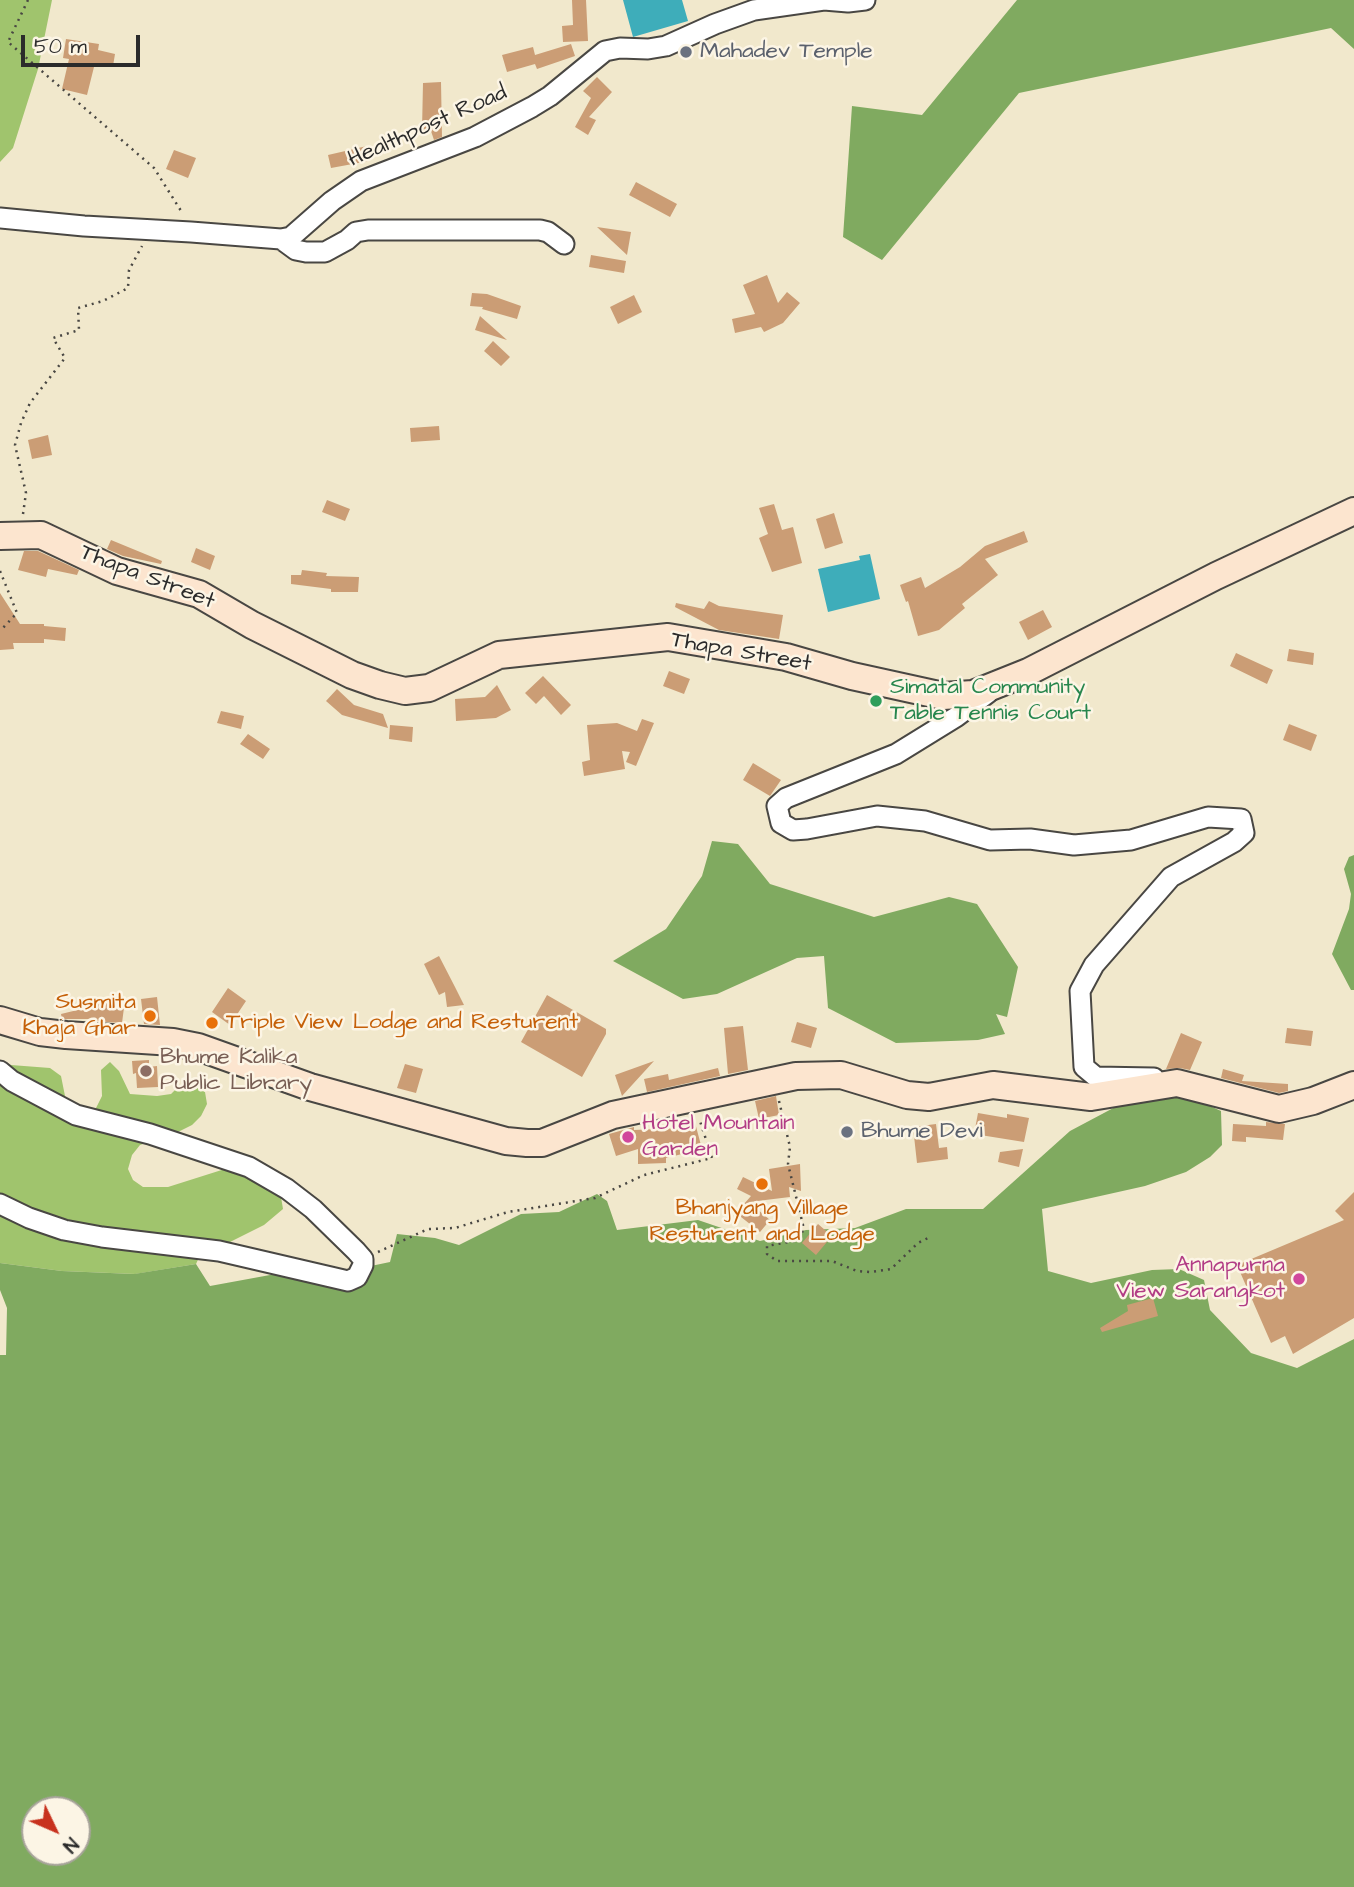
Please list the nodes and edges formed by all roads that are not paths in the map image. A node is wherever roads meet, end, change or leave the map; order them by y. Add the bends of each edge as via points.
1 (865, 0) edge
2 (0, 218) edge
3 (281, 239) junction
4 (564, 244) dead end
5 (1354, 511) edge
6 (10, 535) edge
7 (1003, 682) junction
8 (0, 1020) edge
9 (0, 1071) edge
10 (1177, 1083) junction
11 (1354, 1085) edge
12 (0, 1204) edge

1 - 3 street, Healthpost Road via 824,0 754,10 666,46 605,51 550,96 475,137 361,181 291,237
2 - 3 street
3 - 4 street via 296,250 325,252 356,232 368,230 540,230
5 - 7 street, Thapa Street
6 - 7 street, Thapa Street via 41,535 117,571 199,594 352,675 405,691 429,688 499,655 668,638 786,657 943,696 973,694
7 - 10 street via 896,754 786,798 778,806 781,823 793,830 807,829 877,816 925,821 990,840 1074,845 1131,841 1208,817 1241,819 1244,833 1171,877 1094,965 1080,991 1084,1067 1096,1077 1157,1078
8 - 10 street via 40,1032 198,1047 310,1087 506,1142 542,1143 613,1115 796,1076 841,1075 929,1097 993,1086 1091,1097
9 - 12 street via 76,1115 249,1167 313,1209 363,1259 363,1265 357,1277 348,1280 219,1251 64,1230
10 - 11 street via 1279,1109

